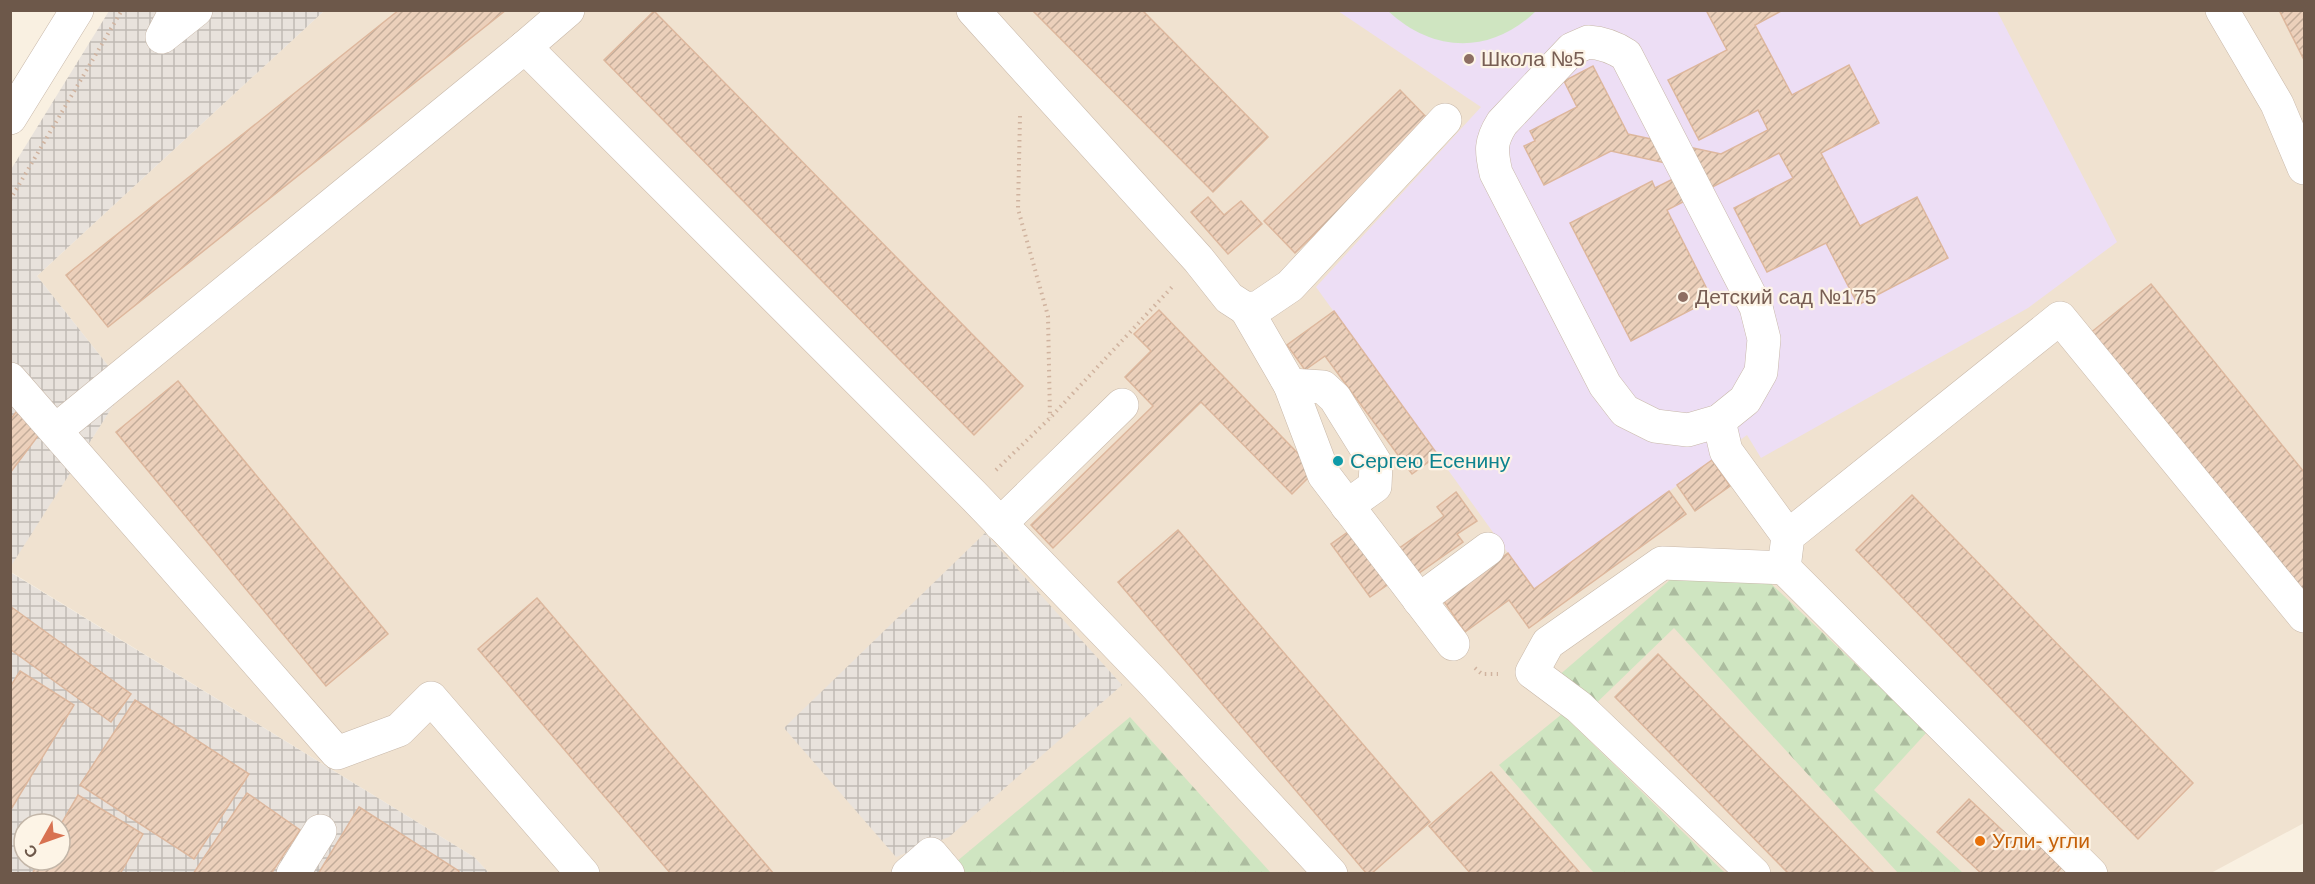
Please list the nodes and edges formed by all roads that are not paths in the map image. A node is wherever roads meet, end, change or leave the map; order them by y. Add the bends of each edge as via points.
1 (77, 10) edge
2 (176, 10) edge
3 (196, 10) edge
4 (568, 10) edge
5 (973, 10) edge
6 (2222, 10) edge
7 (525, 47) junction
8 (10, 118) edge
9 (1445, 120) dead end
10 (2304, 168) edge
11 (1246, 309) junction
12 (10, 379) edge
13 (1290, 384) junction
14 (1122, 405) dead end
15 (1719, 421) junction
16 (56, 430) junction
17 (1347, 506) junction
18 (1000, 524) junction
19 (1788, 536) junction
20 (1488, 549) dead end
21 (1784, 568) junction
22 (1419, 600) junction
23 (2304, 616) edge
24 (1453, 644) road end
25 (320, 831) dead end
26 (293, 873) edge
27 (583, 873) edge
28 (908, 873) edge
29 (948, 873) edge
30 (1331, 873) edge
31 (1754, 873) edge
32 (2091, 873) edge

1 - 8 street
2 - 3 street via 162,38
4 - 7 street
5 - 11 street via 1229,298
6 - 10 street via 2277,104
7 - 16 street
7 - 18 street
9 - 11 street via 1290,286 1259,307
11 - 13 street
12 - 16 street
13 - 17 street via 1324,475
13 - 17 street via 1323,387 1335,398 1376,464 1375,486
14 - 18 street
15 - 15 street via 1688,430 1655,426 1626,411 1605,385 1496,173 1493,136 1502,123 1572,49 1588,42 1614,47 1626,55 1756,308 1764,339 1761,372 1745,400
15 - 19 street via 1726,450
16 - 27 street via 337,753 399,730 431,698
17 - 22 street
18 - 30 street
19 - 21 street
19 - 23 street via 2060,318
20 - 22 street
21 - 31 street via 1662,563 1548,643 1532,672 1578,707
21 - 32 street
22 - 24 street
25 - 26 street
28 - 29 street via 931,854

